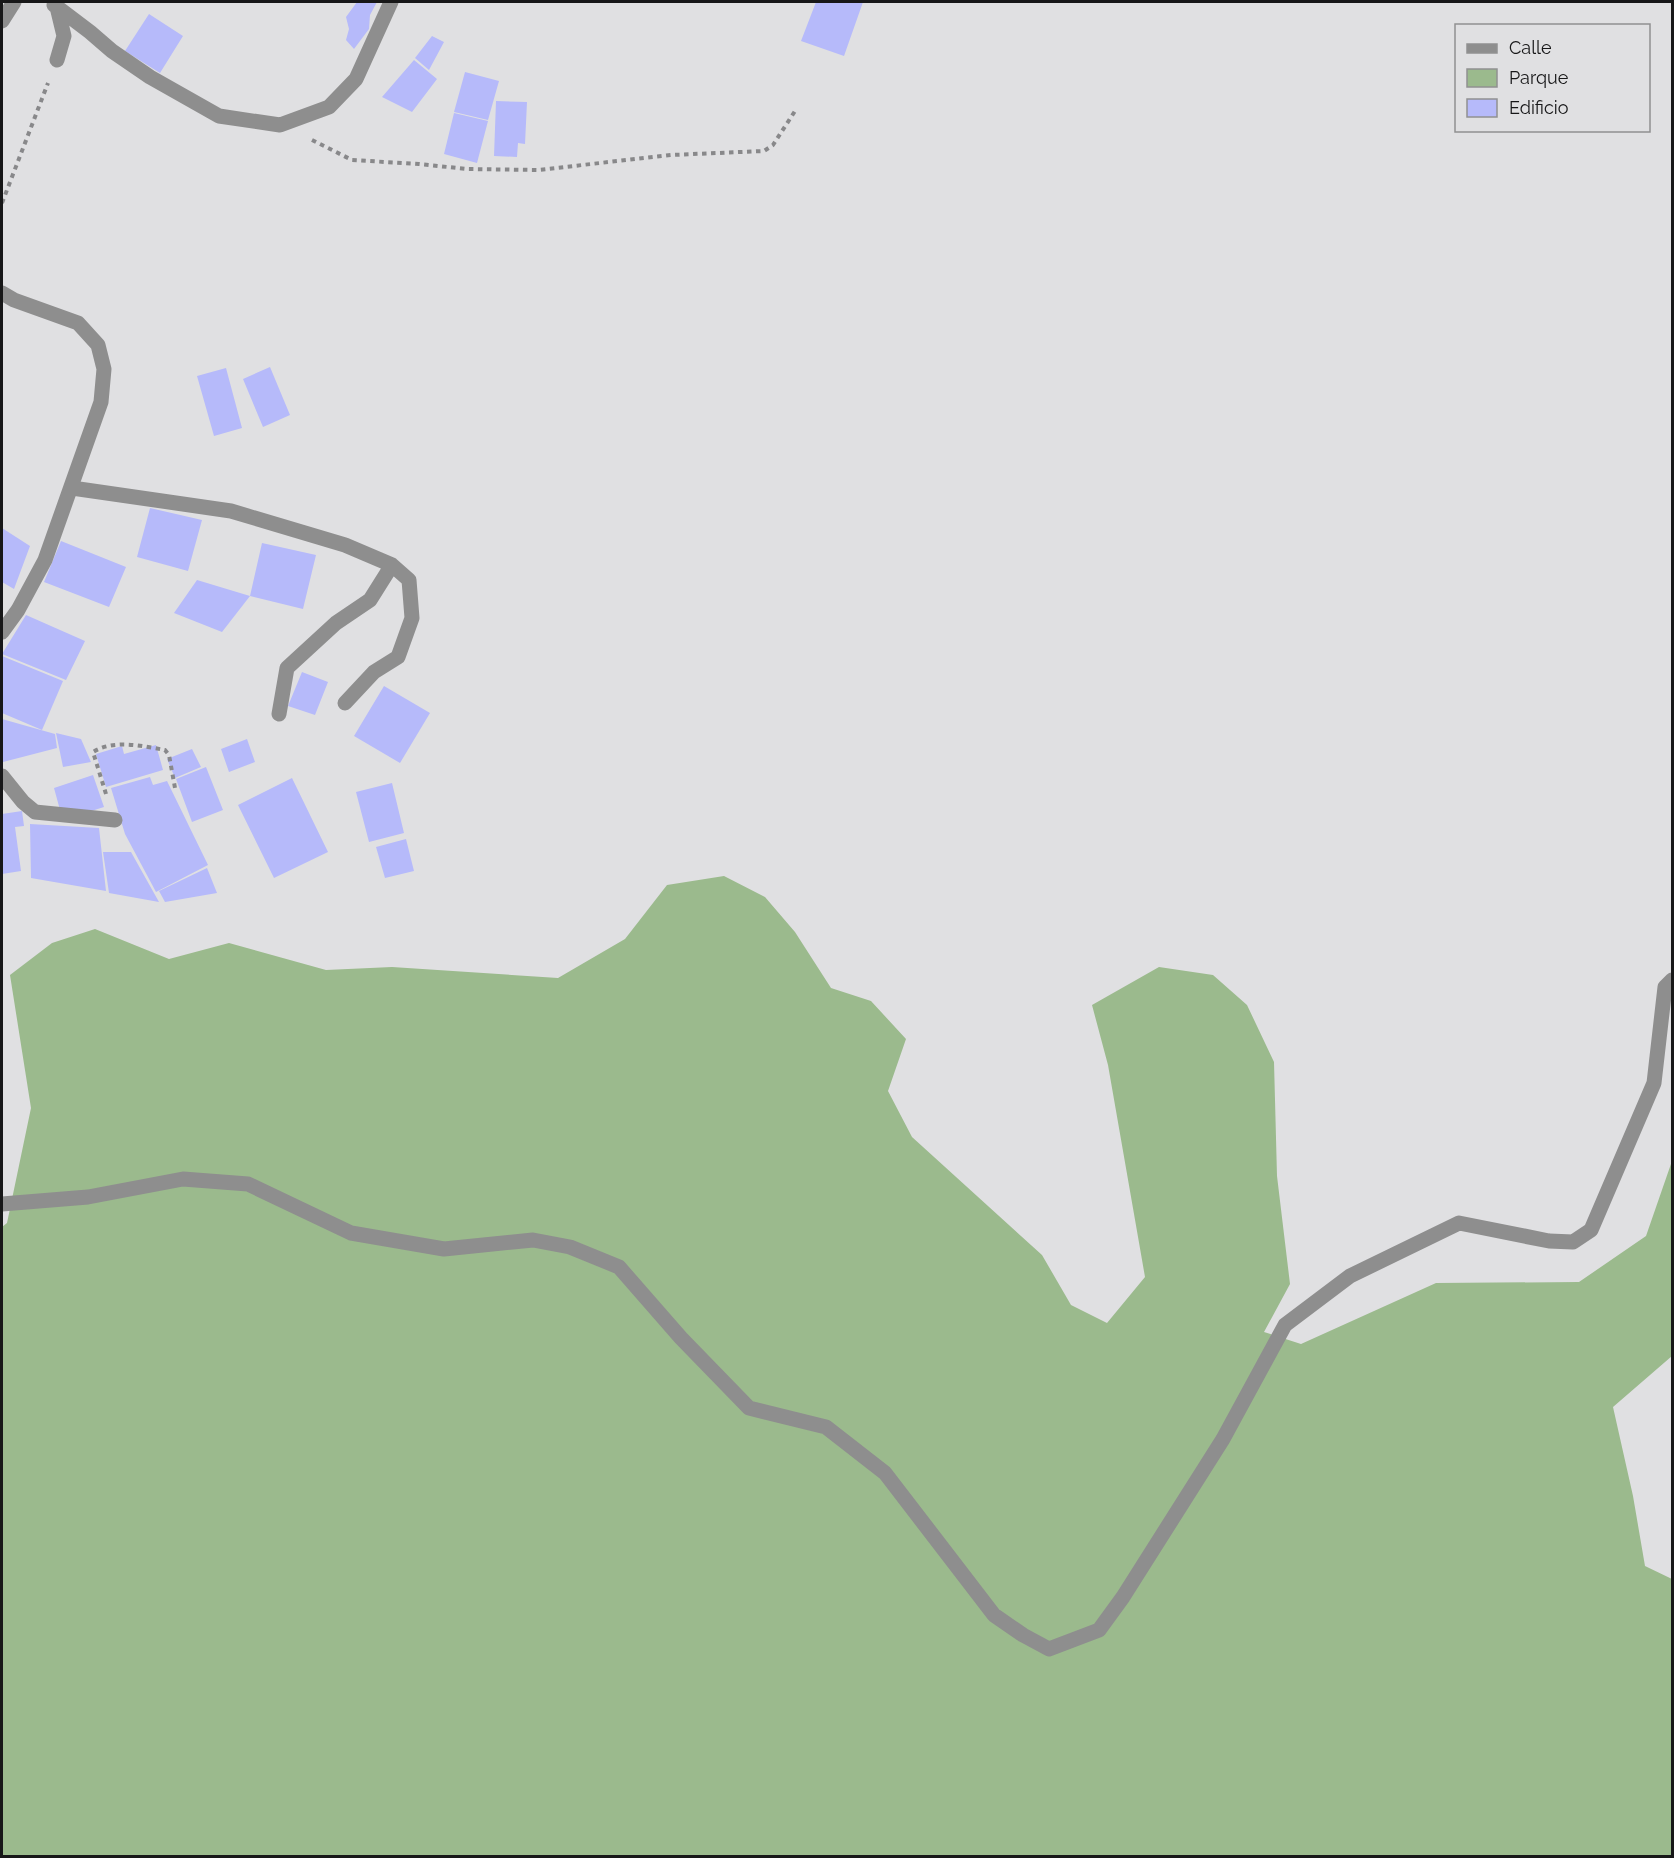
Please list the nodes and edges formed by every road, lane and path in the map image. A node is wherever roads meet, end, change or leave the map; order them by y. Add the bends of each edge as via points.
1 (15, 2) edge
2 (392, 2) edge
3 (53, 4) edge
4 (2, 21) edge
5 (57, 60) joint
6 (795, 111) dead end
7 (280, 125) junction
8 (2, 203) edge
9 (2, 293) edge
10 (72, 488) junction
11 (392, 566) junction
12 (2, 632) edge
13 (345, 703) dead end
14 (279, 714) dead end
15 (2, 776) edge
16 (175, 788) dead end
17 (115, 820) joint
18 (1672, 980) edge
19 (2, 1204) edge

1 - 4 street
2 - 7 street via 356,79 328,107
3 - 5 street via 64,36
3 - 7 street via 112,51 219,116
5 - 8 path
6 - 7 path via 773,145 764,151 671,155 538,170 467,170 352,160
9 - 10 street via 78,323 98,345 104,369 101,402
10 - 11 street via 231,510 345,545
10 - 12 street via 45,561
11 - 13 street via 409,580 412,618 398,657 374,672
11 - 14 street via 370,600 336,623 287,668
15 - 17 street via 35,812
16 - 17 path via 165,750 133,745 100,748 93,752 94,758
18 - 19 street via 1665,987 1654,1083 1591,1230 1573,1242 1549,1241 1459,1223 1350,1276 1285,1325 1223,1439 1099,1630 1049,1649 994,1615 885,1473 826,1427 749,1408 619,1267 570,1246 533,1240 444,1249 351,1233 248,1184 183,1179 88,1197

